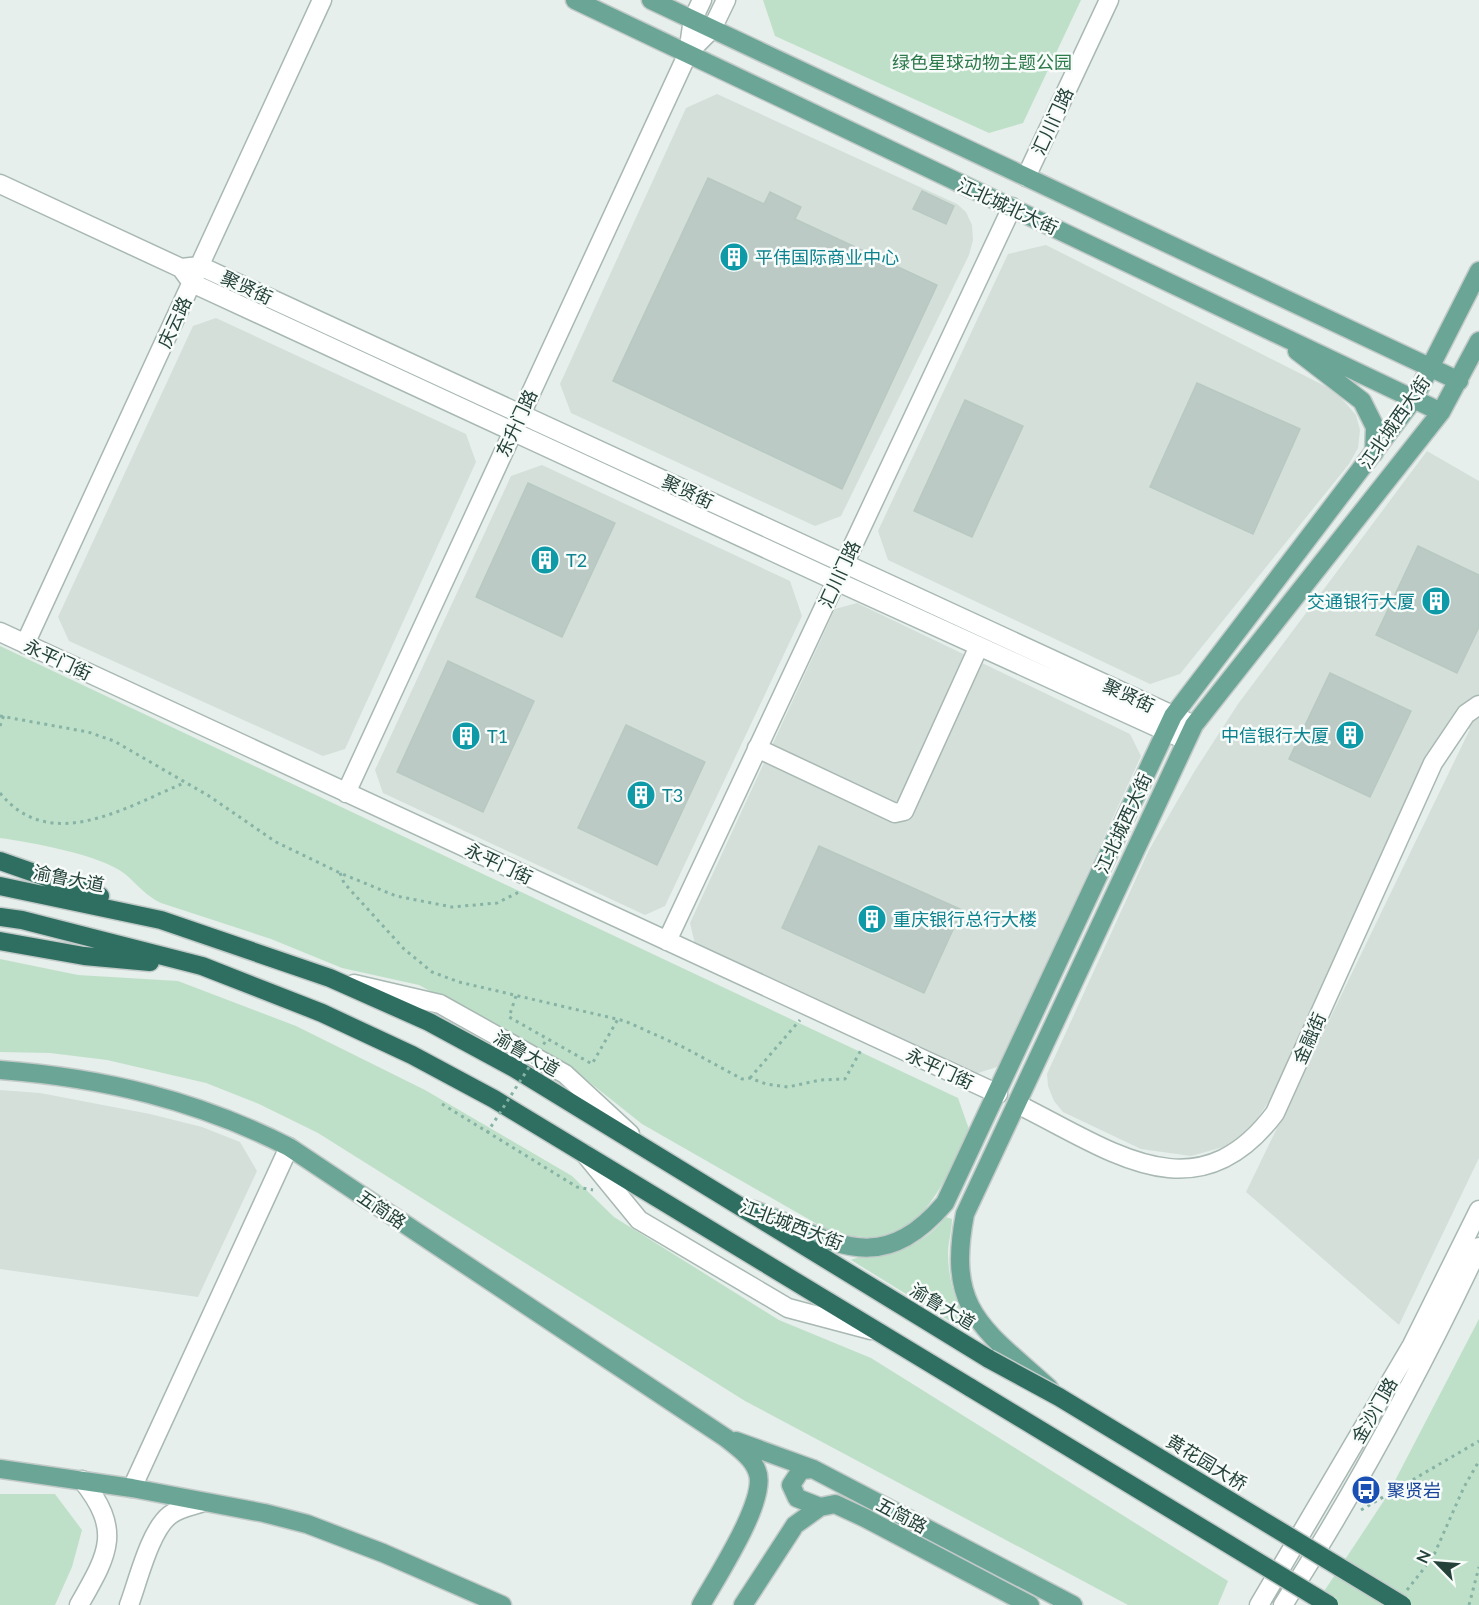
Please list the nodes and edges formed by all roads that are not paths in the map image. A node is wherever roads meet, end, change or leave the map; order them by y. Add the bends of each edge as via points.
1 (322, 0) edge
2 (575, 0) edge
3 (651, 0) edge
4 (702, 0) edge
5 (726, 0) edge
6 (1109, 0) edge
7 (693, 19) junction
8 (712, 29) junction
9 (688, 53) junction
10 (1026, 177) junction
11 (0, 184) edge
12 (1012, 207) junction
13 (200, 266) junction
14 (181, 268) junction
15 (1479, 271) edge
16 (192, 283) junction
17 (1278, 334) junction
18 (1479, 341) edge
19 (1432, 368) junction
20 (1459, 381) junction
21 (1414, 399) junction
22 (1441, 412) junction
23 (521, 413) junction
24 (513, 430) junction
25 (1374, 453) junction
26 (844, 564) junction
27 (836, 581) junction
28 (0, 632) edge
29 (25, 644) junction
30 (979, 646) junction
31 (1479, 705) edge
32 (1169, 723) junction
33 (1190, 732) junction
34 (757, 748) junction
35 (346, 793) junction
36 (0, 861) edge
37 (0, 886) edge
38 (0, 917) edge
39 (160, 920) junction
40 (0, 941) edge
41 (667, 941) junction
42 (202, 966) junction
43 (0, 1070) edge
44 (998, 1094) junction
45 (1017, 1104) junction
46 (289, 1147) junction
47 (584, 1153) junction
48 (730, 1201) junction
49 (1479, 1210) edge
50 (1479, 1247) edge
51 (883, 1333) junction
52 (989, 1359) joint
53 (1059, 1397) junction
54 (726, 1438) junction
55 (0, 1469) edge
56 (813, 1469) junction
57 (82, 1480) junction
58 (132, 1488) junction
59 (201, 1503) junction
60 (820, 1507) junction
61 (1401, 1601) edge
62 (79, 1605) edge
63 (129, 1605) edge
64 (502, 1605) edge
65 (701, 1605) edge
66 (743, 1605) edge
67 (1030, 1605) edge
68 (1073, 1605) edge
69 (1259, 1605) edge
70 (1283, 1605) edge
71 (1329, 1605) edge

1 - 13 street, 庆云路
2 - 9 main road, 江北城北大街
3 - 7 main road, 江北城北大街
4 - 7 street, 东升门路
5 - 8 street, 东升门路
6 - 10 street, 汇川门路
7 - 8 main road, 江北城北大街
7 - 9 street, 东升门路
8 - 9 street, 东升门路
8 - 10 main road, 江北城北大街
9 - 12 main road, 江北城北大街
9 - 23 street, 东升门路
10 - 19 main road, 江北城北大街
11 - 14 street, 聚贤街
12 - 17 main road, 江北城北大街
12 - 26 street, 汇川门路
13 - 14 street, 聚贤街
13 - 16 street, 庆云路
13 - 23 street, 聚贤街
14 - 16 street, 聚贤街
15 - 19 main road, 江北城西大街
16 - 24 street, 聚贤街
16 - 29 street, 庆云路
17 - 21 main road, 江北城北大街
17 - 25 main road via 1362,401 1375,427
18 - 20 main road, 江北城西大街
19 - 20 main road, 江北城北大街
19 - 21 main road, 江北城西大街
20 - 22 main road, 江北城西大街
21 - 22 main road, 江北城北大街
21 - 25 main road, 江北城西大街
22 - 33 main road, 江北城西大街
23 - 24 street, 东升门路
23 - 26 street, 聚贤街
24 - 27 street, 聚贤街
24 - 35 street, 东升门路
25 - 32 main road, 江北城西大街
26 - 27 street, 汇川门路
26 - 32 street, 聚贤街
27 - 30 street, 聚贤街
27 - 34 street, 汇川门路
28 - 29 street, 永平门街
29 - 35 street, 永平门街
30 - 32 street, 聚贤街
30 - 34 street via 904,811 896,813
31 - 45 street, 金融街 via 1466,714 1433,763 1275,1113 1258,1136 1228,1159 1176,1170 1142,1165
32 - 33 street, 聚贤街
32 - 44 main road, 江北城西大街
33 - 45 main road, 江北城西大街
34 - 41 street, 汇川门路
35 - 41 street, 永平门街
36 - 39 highway
37 - 39 highway, 渝鲁大道
38 - 42 highway
39 - 48 highway, 渝鲁大道 via 330,978 429,1023 503,1062
40 - 42 highway via 84,956
41 - 44 street, 永平门街
42 - 47 highway via 322,1013 412,1055
43 - 46 main road, 五简路 via 46,1074 203,1108
44 - 48 main road, 江北城西大街 via 945,1203 910,1236 860,1250
45 - 53 main road, 江北城西大街, bridge via 965,1214 959,1248 960,1274 965,1297 976,1318
46 - 54 main road, 五简路
46 - 58 street
47 - 51 highway
47 - 51 street via 639,1220 788,1308
48 - 52 highway, 渝鲁大道
49 - 69 street, 金沙门路 via 1412,1345
50 - 70 street, 金沙门路 via 1334,1526
51 - 71 highway, bridge
52 - 53 highway, 黄花园大桥, bridge
53 - 61 highway, 黄花园大桥, bridge
54 - 56 main road, 五简路
54 - 65 main road, 五简路 via 751,1460 758,1472 758,1496
55 - 57 main road
56 - 60 main road via 801,1470 791,1485 797,1498
56 - 68 main road, 五简路
57 - 58 main road
57 - 62 street via 99,1502 107,1523 107,1542 101,1565
58 - 59 main road
59 - 63 street via 179,1509 163,1522
59 - 64 main road via 307,1524
60 - 66 main road via 795,1526
60 - 67 main road, 五简路 via 835,1504 866,1518

